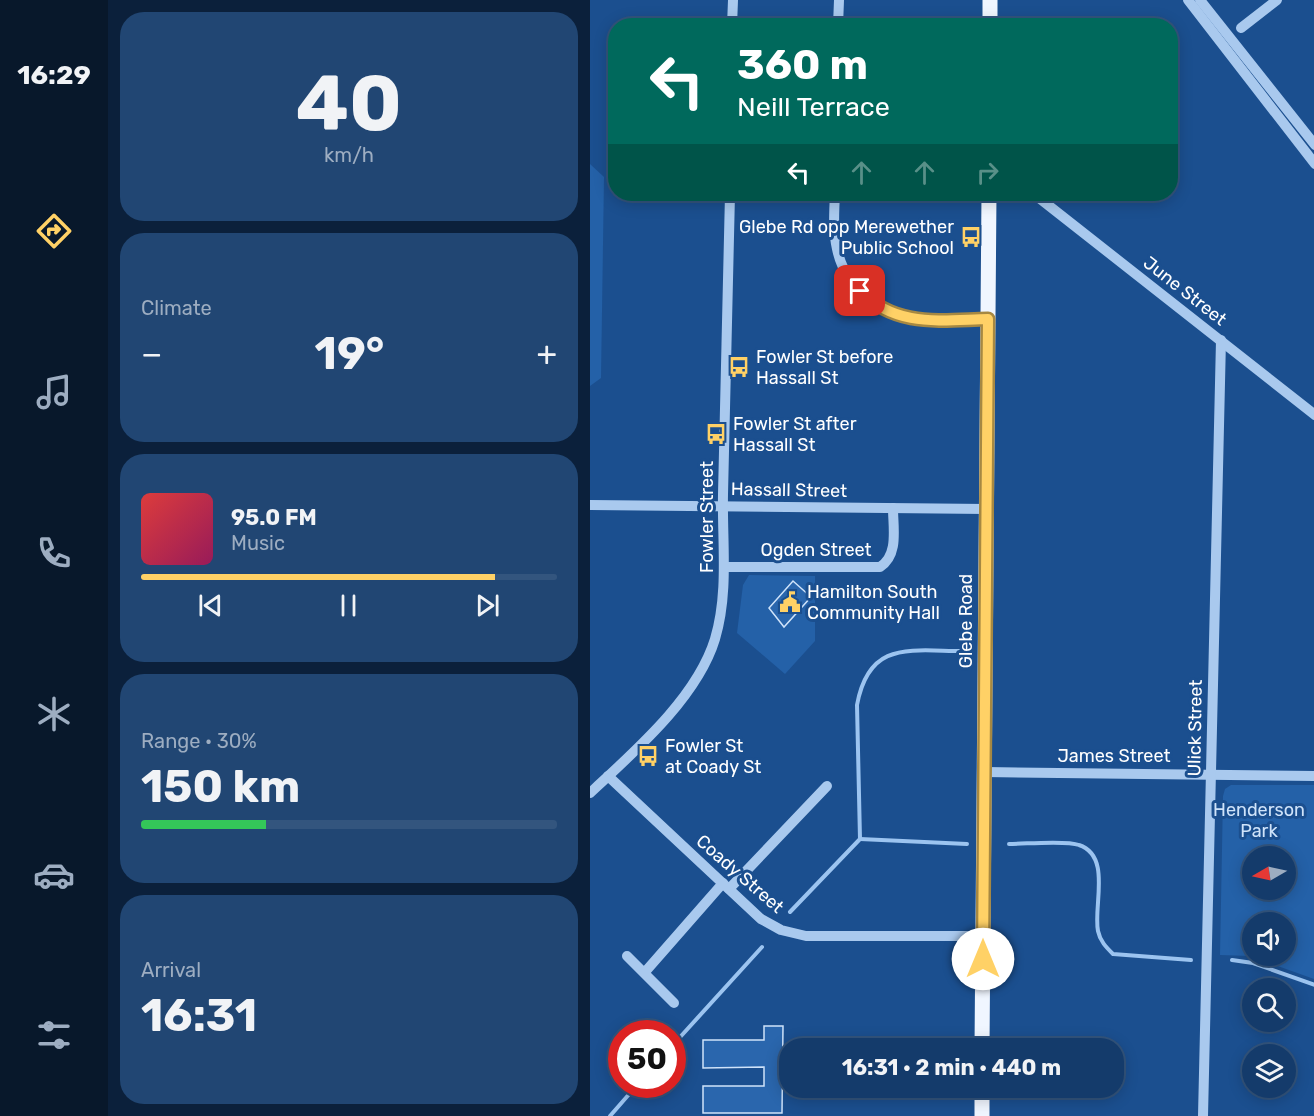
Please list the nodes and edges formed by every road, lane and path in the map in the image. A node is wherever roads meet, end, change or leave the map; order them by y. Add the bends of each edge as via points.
1 (733, 0) edge
2 (839, 0) edge
3 (990, 0) edge
4 (1188, 0) edge
5 (1200, 0) edge
6 (1277, 0) edge
7 (732, 18) edge
8 (838, 18) edge
9 (990, 18) edge
10 (1241, 27) dead end
11 (1314, 145) edge
12 (1314, 164) edge
13 (730, 201) edge
14 (835, 201) edge
15 (989, 201) edge
16 (1043, 201) edge
17 (988, 319) junction
18 (1221, 340) junction
19 (1314, 415) edge
20 (590, 505) edge
21 (723, 506) junction
22 (893, 508) junction
23 (987, 509) junction
24 (724, 567) junction
25 (985, 772) junction
26 (1211, 773) junction
27 (608, 776) junction
28 (1314, 776) edge
29 (827, 786) dead end
30 (590, 793) edge
31 (726, 886) junction
32 (983, 936) junction
33 (627, 956) dead end
34 (645, 972) junction
35 (674, 1003) dead end
36 (982, 1038) edge
37 (982, 1098) edge
38 (982, 1116) edge
39 (1203, 1116) edge

1 - 7 street
2 - 8 street
3 - 9 main road
4 - 12 street
5 - 11 street
6 - 10 street
13 - 21 street, Fowler Street
14 - 17 street via 838,251 851,282 869,300 893,315 919,320
15 - 17 main road, Glebe Road
16 - 18 street, June Street
17 - 23 main road, Glebe Road
18 - 19 street, June Street
18 - 26 street, Ulick Street
20 - 21 street, Hassall Street
21 - 22 street, Hassall Street
21 - 24 street, Fowler Street
22 - 23 street, Hassall Street
22 - 24 street, Ogden Street via 893,552 880,567
23 - 25 main road, Glebe Road
24 - 27 street, Fowler Street via 715,640 697,677 674,708
25 - 26 street, James Street
25 - 32 main road, Glebe Road
26 - 28 street, James Street
26 - 39 street, Ulick Street
27 - 30 street, Fowler Street
27 - 31 street, Coady Street
29 - 31 street
31 - 32 street, Coady Street via 771,926 791,934
31 - 34 street
32 - 36 main road, Glebe Road
33 - 34 street
34 - 35 street
37 - 38 main road

